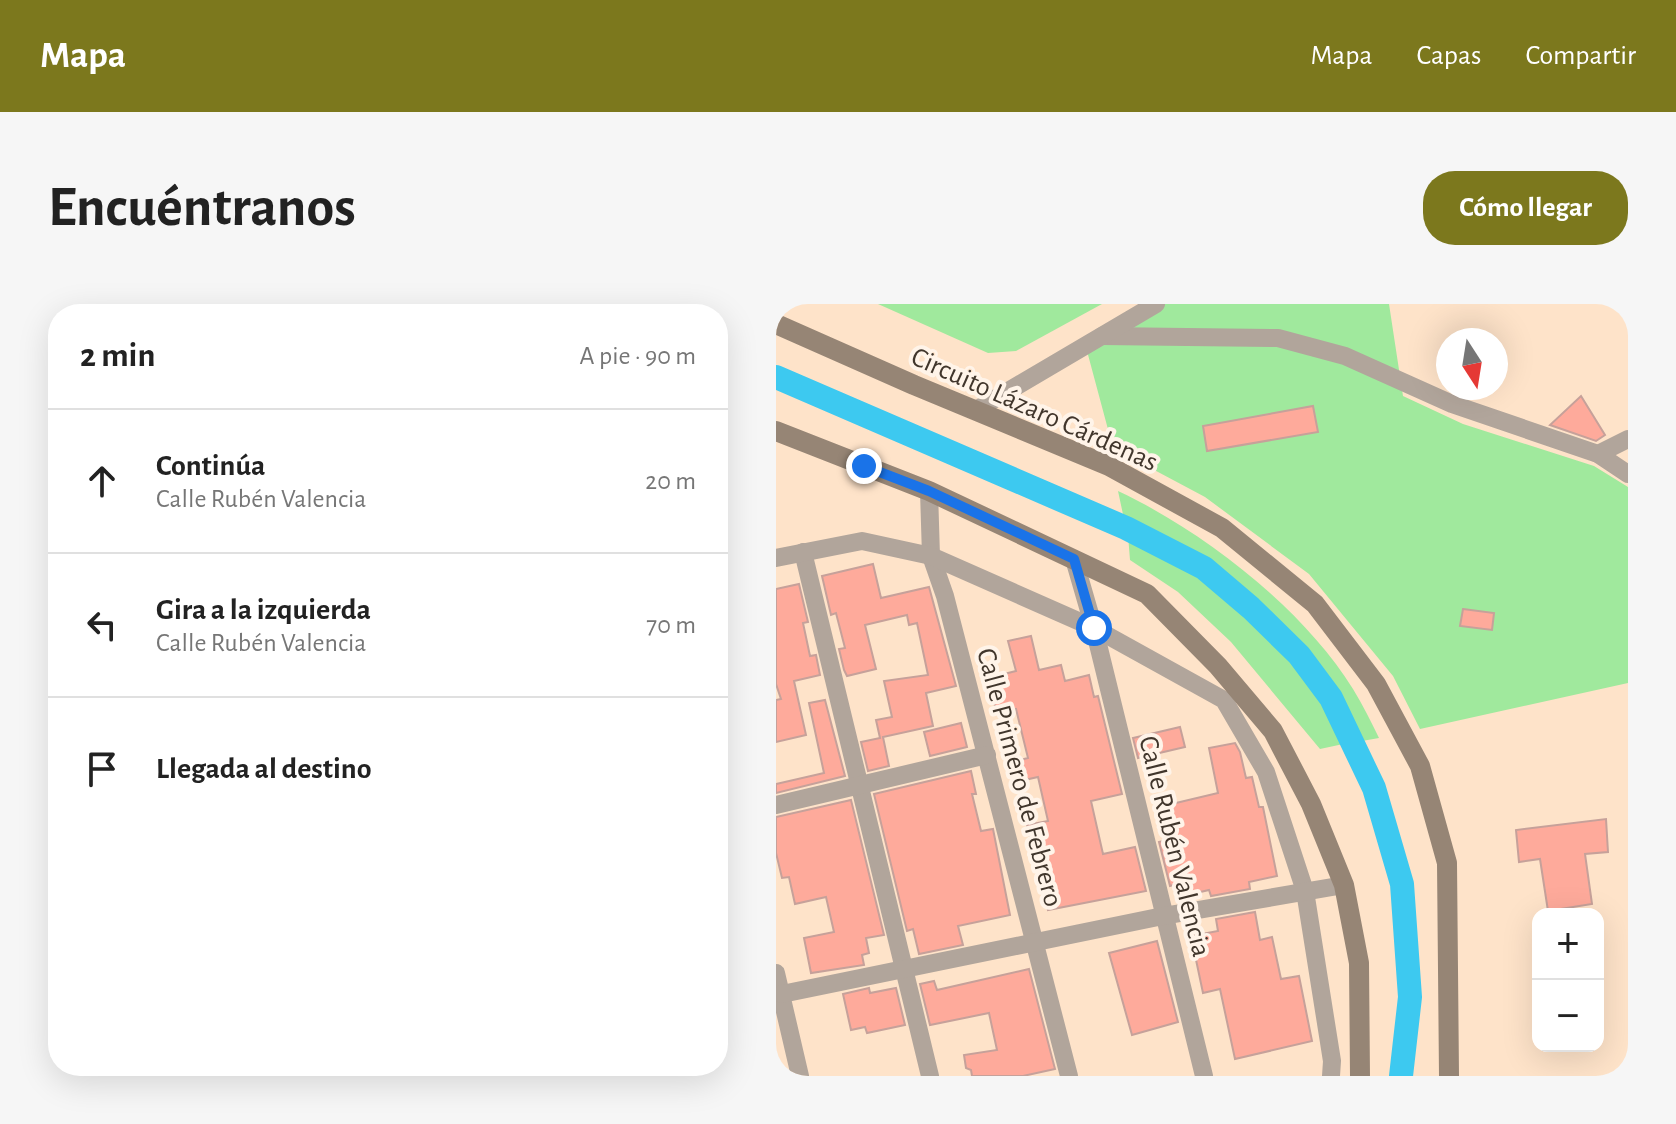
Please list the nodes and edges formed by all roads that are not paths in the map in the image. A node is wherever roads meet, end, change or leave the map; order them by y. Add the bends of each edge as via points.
1 (1156, 304) edge
2 (776, 324) edge
3 (1102, 336) junction
4 (976, 410) junction
5 (776, 431) edge
6 (1628, 439) edge
7 (1598, 454) junction
8 (1628, 474) edge
9 (929, 491) junction
10 (803, 552) junction
11 (931, 556) junction
12 (776, 558) edge
13 (1074, 559) junction
14 (1094, 628) junction
15 (987, 755) junction
16 (860, 785) junction
17 (776, 805) edge
18 (1344, 885) junction
19 (1305, 891) junction
20 (1163, 916) junction
21 (1036, 941) junction
22 (904, 970) junction
23 (776, 973) edge
24 (782, 994) junction
25 (800, 1076) edge
26 (930, 1076) edge
27 (1069, 1076) edge
28 (1204, 1076) edge
29 (1331, 1076) edge
30 (1360, 1076) edge
31 (1449, 1076) edge

1 - 3 street
2 - 4 street, Circuito Lázaro Cárdenas
3 - 4 street
3 - 7 street via 1278,338 1345,356 1452,404
4 - 31 street, Circuito Lázaro Cárdenas via 1109,466 1222,528 1315,604 1376,684 1420,766 1447,863
5 - 9 street
6 - 7 street
7 - 8 street
9 - 11 street, Calle Primero de Febrero
9 - 13 street
10 - 11 street via 862,541
10 - 12 street
10 - 16 street
11 - 14 street
11 - 15 street, Calle Primero de Febrero
13 - 14 street, Calle Rubén Valencia
13 - 18 street via 1147,594 1273,731
14 - 19 street via 1224,700 1266,772
14 - 20 street, Calle Rubén Valencia
15 - 16 street
15 - 21 street, Calle Primero de Febrero
16 - 17 street
16 - 22 street
18 - 19 street
18 - 30 street via 1359,963
19 - 20 street
19 - 29 street
20 - 21 street
20 - 28 street, Calle Rubén Valencia
21 - 22 street
21 - 27 street, Calle Primero de Febrero
22 - 24 street
22 - 26 street
23 - 24 street
24 - 25 street

